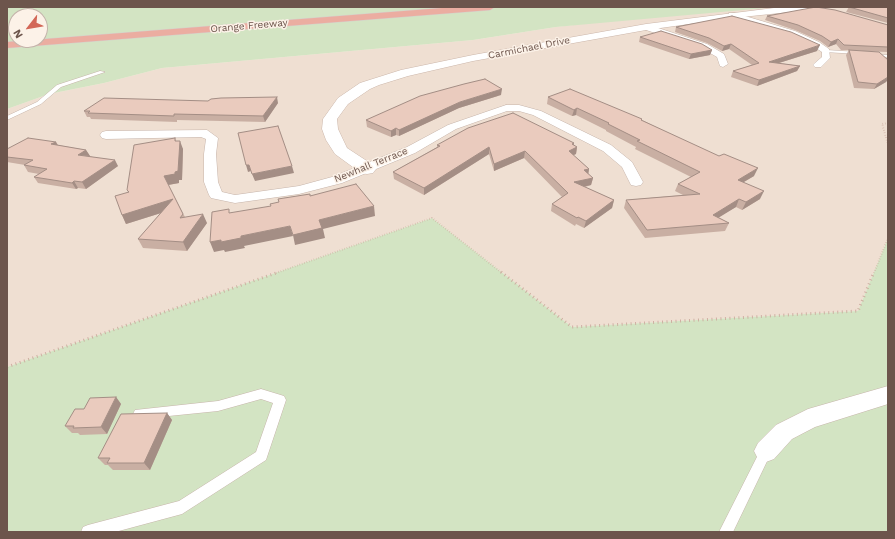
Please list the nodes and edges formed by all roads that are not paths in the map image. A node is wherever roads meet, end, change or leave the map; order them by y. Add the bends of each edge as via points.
1 (408, 7) edge
2 (490, 7) edge
3 (809, 7) edge
4 (732, 15) junction
5 (646, 27) junction
6 (48, 33) edge
7 (7, 45) edge
8 (826, 51) junction
9 (888, 56) edge
10 (723, 64) dead end
11 (818, 65) dead end
12 (102, 72) dead end
13 (7, 118) edge
14 (106, 135) dead end
15 (367, 169) junction
16 (636, 182) dead end
17 (888, 395) edge
18 (139, 414) edge
19 (766, 451) joint
20 (88, 532) edge
21 (726, 532) edge

1 - 6 highway, Orange Freeway
2 - 7 highway, Orange Freeway
3 - 4 street, Carmichael Drive
4 - 5 street, Carmichael Drive
4 - 8 street via 801,36
5 - 10 street via 704,46 721,56
5 - 15 street, Carmichael Drive via 441,65 385,78 365,86 342,101 330,119 330,129 341,151
8 - 9 lane
8 - 11 street via 826,58
12 - 13 lane via 59,86 39,103
14 - 15 street, Newhall Terrace via 203,133 212,138 211,182 216,194 235,200 299,190
15 - 16 street, Newhall Terrace via 473,119 506,108 519,108 537,113 607,148 627,165
17 - 19 street via 808,419 784,432
18 - 20 lane via 218,406 260,394 280,400 261,456 182,508
19 - 21 lane

